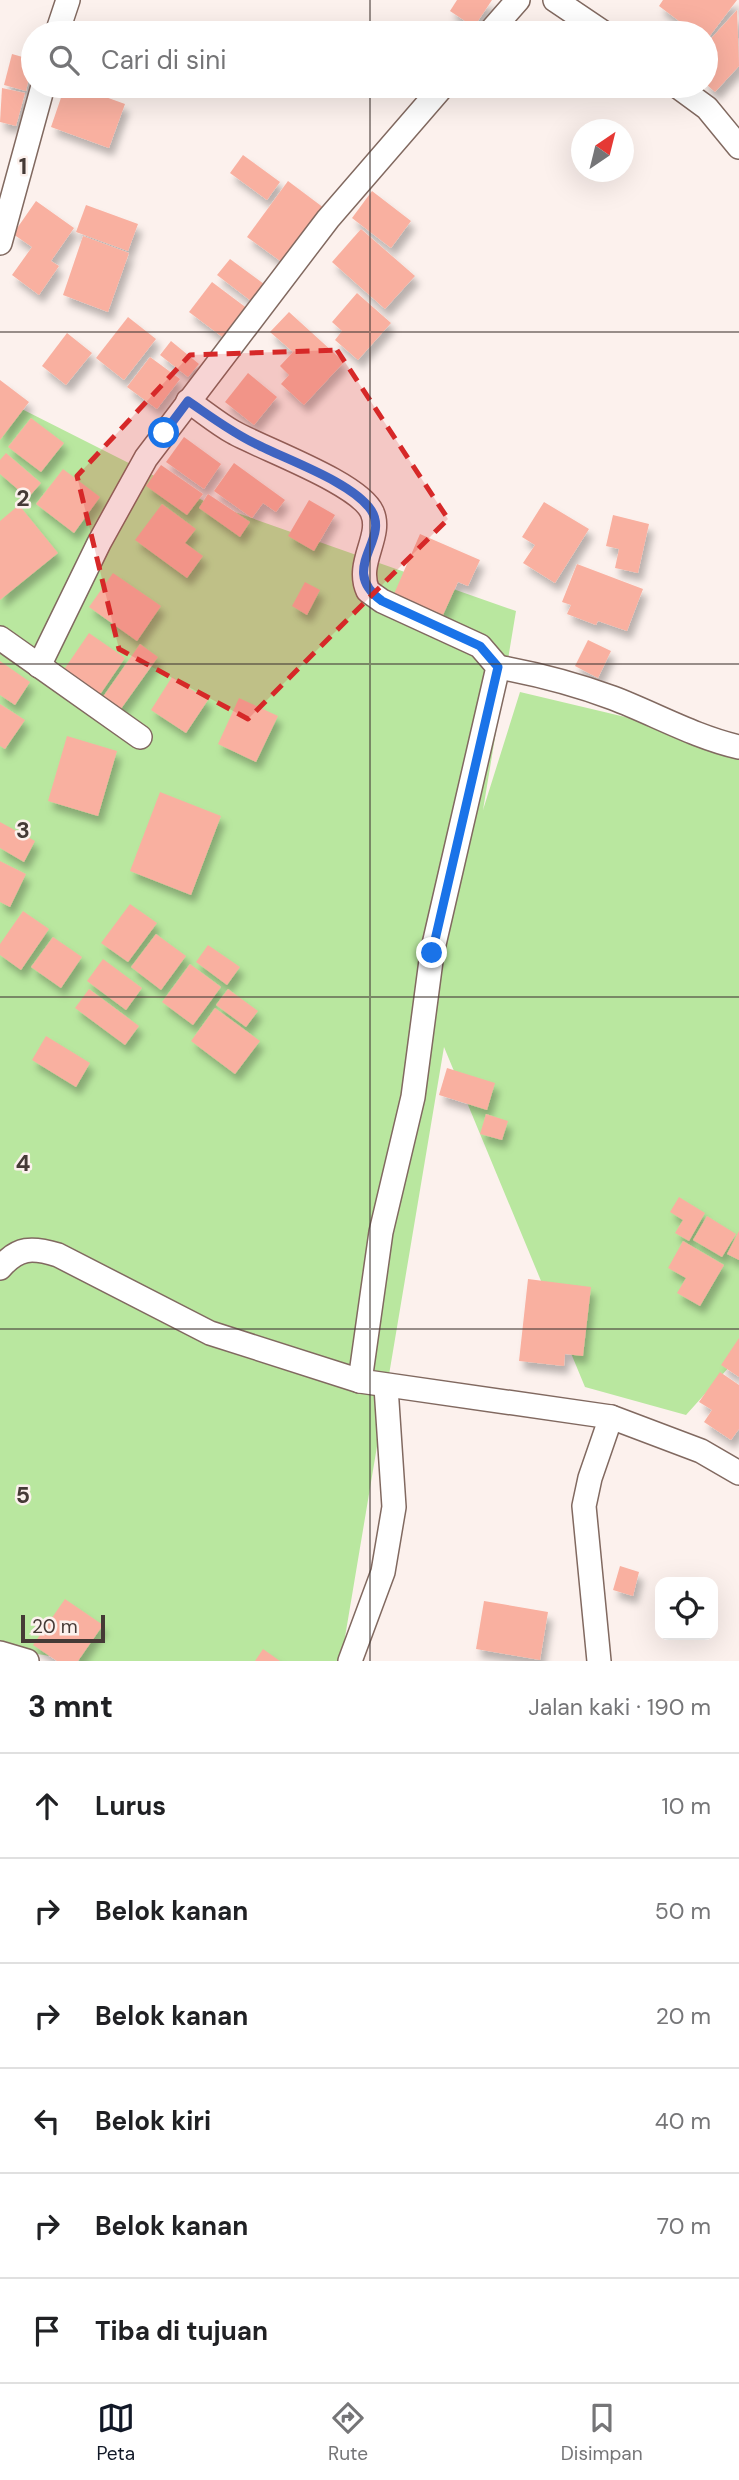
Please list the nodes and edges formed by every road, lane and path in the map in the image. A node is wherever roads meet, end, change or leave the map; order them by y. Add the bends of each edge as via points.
1 (68, 0) edge
2 (518, 0) edge
3 (555, 0) edge
4 (61, 21) edge
5 (500, 21) edge
6 (586, 21) edge
7 (40, 98) edge
8 (433, 98) edge
9 (693, 98) edge
10 (739, 147) edge
11 (0, 243) edge
12 (188, 401) junction
13 (0, 638) edge
14 (39, 666) junction
15 (498, 667) junction
16 (140, 737) dead end
17 (739, 747) edge
18 (0, 1268) edge
19 (360, 1381) junction
20 (386, 1387) junction
21 (611, 1416) junction
22 (739, 1473) edge
23 (0, 1653) edge
24 (27, 1661) edge
25 (350, 1661) edge
26 (599, 1661) edge

1 - 4 street
2 - 5 street
3 - 6 street
7 - 11 street
8 - 12 street via 328,219
9 - 10 street
12 - 14 street via 146,458
12 - 15 street via 230,431 363,499 373,514 374,528 363,570 368,591 480,646
13 - 14 street
14 - 16 street
15 - 17 street via 542,675
15 - 19 street via 432,953 413,1097 381,1232
18 - 19 street via 15,1252 29,1248 58,1255 210,1332
19 - 20 street
20 - 21 street
20 - 25 street via 394,1507 383,1572
21 - 22 street via 701,1451
21 - 26 street via 584,1506
23 - 24 street

